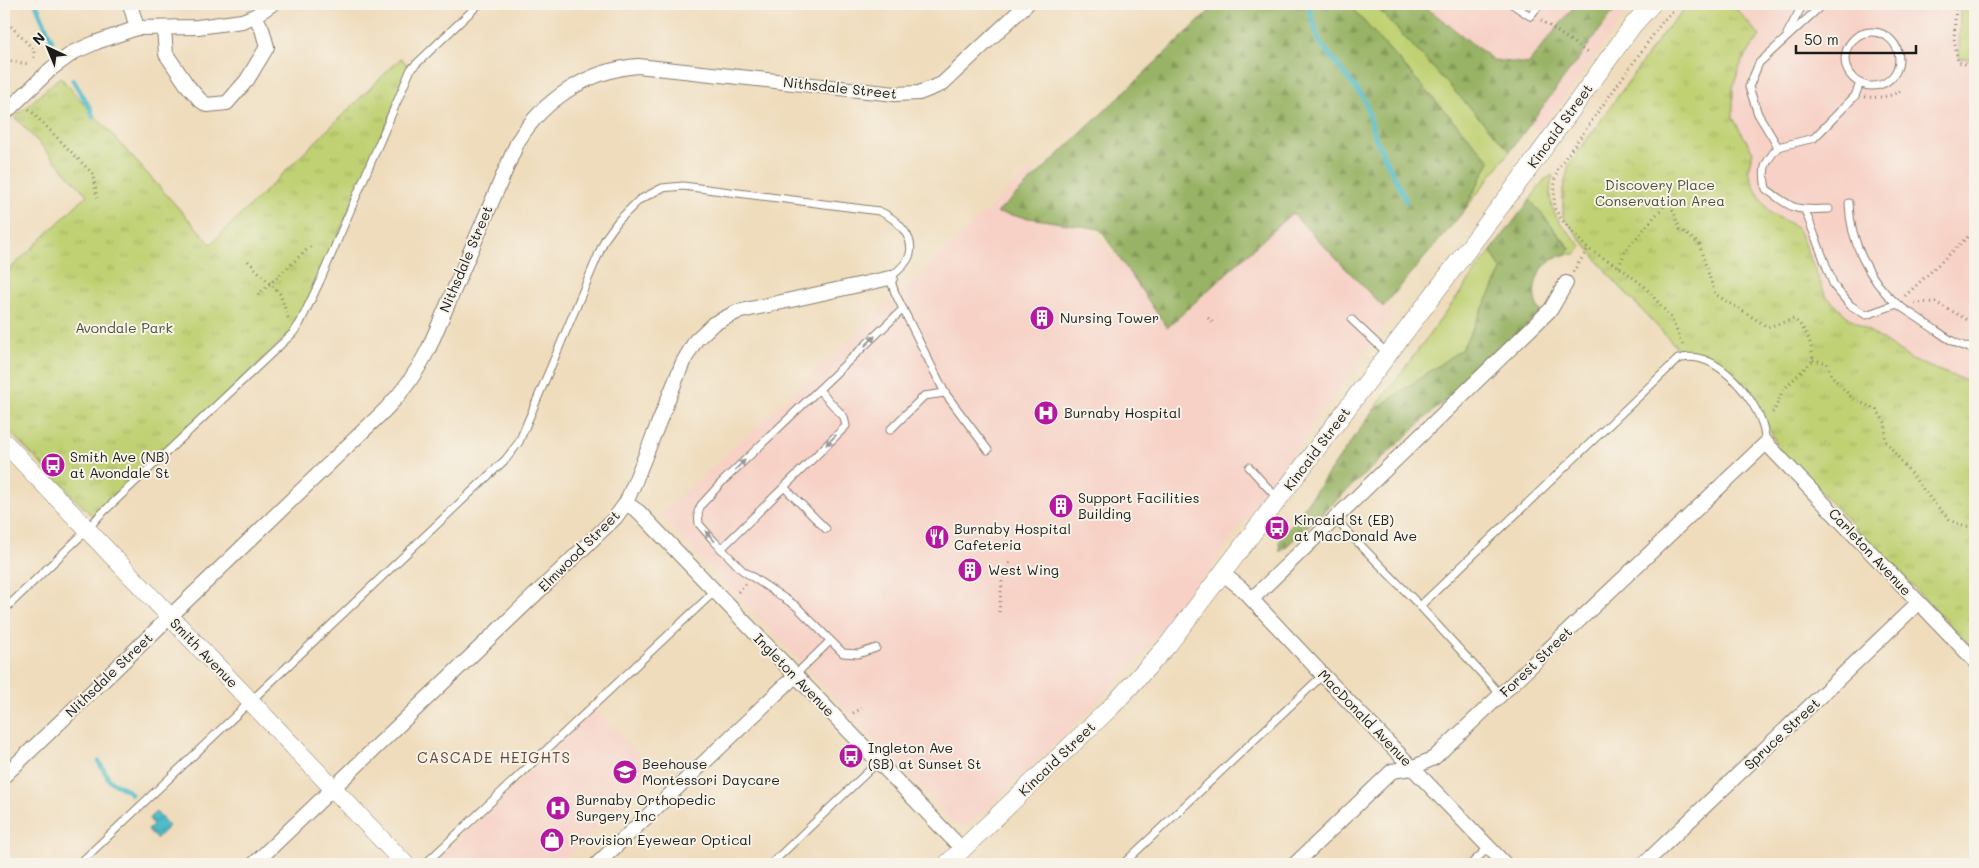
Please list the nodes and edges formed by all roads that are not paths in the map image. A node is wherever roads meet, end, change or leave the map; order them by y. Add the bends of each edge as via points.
1 (130, 4) edge
2 (272, 4) edge
3 (479, 4) edge
4 (1027, 4) edge
5 (1512, 4) edge
6 (1540, 4) edge
7 (1652, 4) edge
8 (1803, 4) edge
9 (1823, 4) edge
10 (255, 16) junction
11 (137, 28) junction
12 (164, 29) junction
13 (1785, 38) junction
14 (1860, 83) junction
15 (4, 114) edge
16 (1778, 148) junction
17 (1849, 203) dead end
18 (1829, 209) dead end
19 (1805, 210) junction
20 (890, 278) junction
21 (1566, 283) dead end
22 (1897, 304) junction
23 (903, 309) junction
24 (1352, 320) dead end
25 (1975, 349) edge
26 (1388, 354) junction
27 (819, 390) junction
28 (945, 393) junction
29 (890, 430) dead end
30 (4, 443) edge
31 (1766, 443) junction
32 (988, 450) dead end
33 (1249, 467) dead end
34 (784, 487) junction
35 (1279, 500) junction
36 (626, 502) junction
37 (1335, 520) junction
38 (826, 529) dead end
39 (87, 530) junction
40 (721, 549) junction
41 (1223, 574) junction
42 (715, 591) junction
43 (1252, 599) junction
44 (1918, 602) junction
45 (1420, 606) junction
46 (4, 610) edge
47 (169, 617) junction
48 (830, 640) junction
49 (876, 648) dead end
50 (1975, 661) edge
51 (1323, 675) junction
52 (795, 676) junction
53 (1501, 695) junction
54 (250, 701) junction
55 (878, 762) junction
56 (1412, 768) junction
57 (4, 776) edge
58 (333, 788) junction
59 (1489, 847) junction
60 (962, 850) junction
61 (79, 864) edge
62 (254, 864) edge
63 (405, 864) edge
64 (425, 864) edge
65 (597, 864) edge
66 (771, 864) edge
67 (947, 864) edge
68 (1123, 864) edge
69 (1295, 864) edge
70 (1471, 864) edge
71 (1505, 864) edge
72 (1644, 864) edge

1 - 11 street
2 - 10 street
3 - 39 lane via 411,69 320,281 293,333
4 - 47 street, Nithsdale Street via 946,81 937,88 919,93 895,94 652,66 610,70 568,90 526,128 518,141 428,350 403,390
5 - 6 lane via 1530,16
7 - 26 street, Kincaid Street via 1633,25
8 - 13 lane
9 - 13 lane
10 - 12 street via 242,21
10 - 12 street via 267,47 247,80 227,103 207,105 187,85 166,54
11 - 12 street
11 - 15 street via 74,52 52,68
13 - 16 lane via 1759,63 1749,87 1758,114
14 - 14 lane via 1853,78 1845,63 1849,45 1862,34 1870,32 1887,37 1898,51 1899,59 1893,76 1878,85
14 - 16 lane via 1855,96 1814,138
16 - 19 lane via 1768,159 1763,172 1766,189 1790,207
17 - 22 lane via 1856,245 1878,286
18 - 19 lane
19 - 22 lane via 1834,286 1850,305 1866,315
20 - 23 lane
20 - 36 street, Elmwood Street via 737,312 713,324 696,340 683,362
20 - 54 lane via 906,263 910,247 902,228 879,211 683,186 662,188 639,200 604,239 519,442 506,459
21 - 37 street via 1551,309
22 - 25 lane via 1959,346
27 -> 23 lane
23 - 28 lane
24 - 26 lane
26 - 35 street, Kincaid Street
27 -> 34 lane via 844,417 846,426
40 -> 27 lane via 699,524 701,505
28 - 29 lane via 924,396
28 - 32 lane
30 - 39 street, Smith Avenue
31 - 44 street, Carleton Avenue
31 - 45 lane via 1762,423 1745,394 1724,371 1702,358 1678,359
31 - 53 street, Forest Street
33 - 35 lane
34 - 38 lane
34 - 40 lane
35 - 41 street, Kincaid Street
36 - 42 street, Ingleton Avenue via 640,512
36 - 58 street, Elmwood Street via 615,518
37 - 43 street
37 - 45 lane
39 - 46 lane
39 - 47 street, Smith Avenue
40 - 48 lane via 742,570 796,606
41 - 43 street, MacDonald Avenue
41 - 60 street, Kincaid Street via 1142,675
42 - 52 street, Ingleton Avenue
42 - 64 lane
43 - 51 street, MacDonald Avenue
44 - 50 street, Carleton Avenue
44 - 72 street, Spruce Street
45 - 53 lane
47 - 54 street, Smith Avenue
47 - 57 street, Nithsdale Street
48 - 49 lane via 842,653 858,654
48 - 52 lane
51 - 56 street, MacDonald Avenue
51 - 68 lane
52 - 55 street, Ingleton Avenue
52 - 65 street
53 - 56 street, Forest Street via 1434,758
54 - 58 street, Smith Avenue
54 - 61 lane
55 - 60 street, Ingleton Avenue
55 - 66 lane
56 - 59 street, MacDonald Avenue
56 - 69 street, Forest Street via 1392,771
58 - 62 street, Elmwood Street
58 - 63 street, Smith Avenue
59 - 70 lane
59 - 71 street, MacDonald Avenue
60 - 67 street, Kincaid Street

